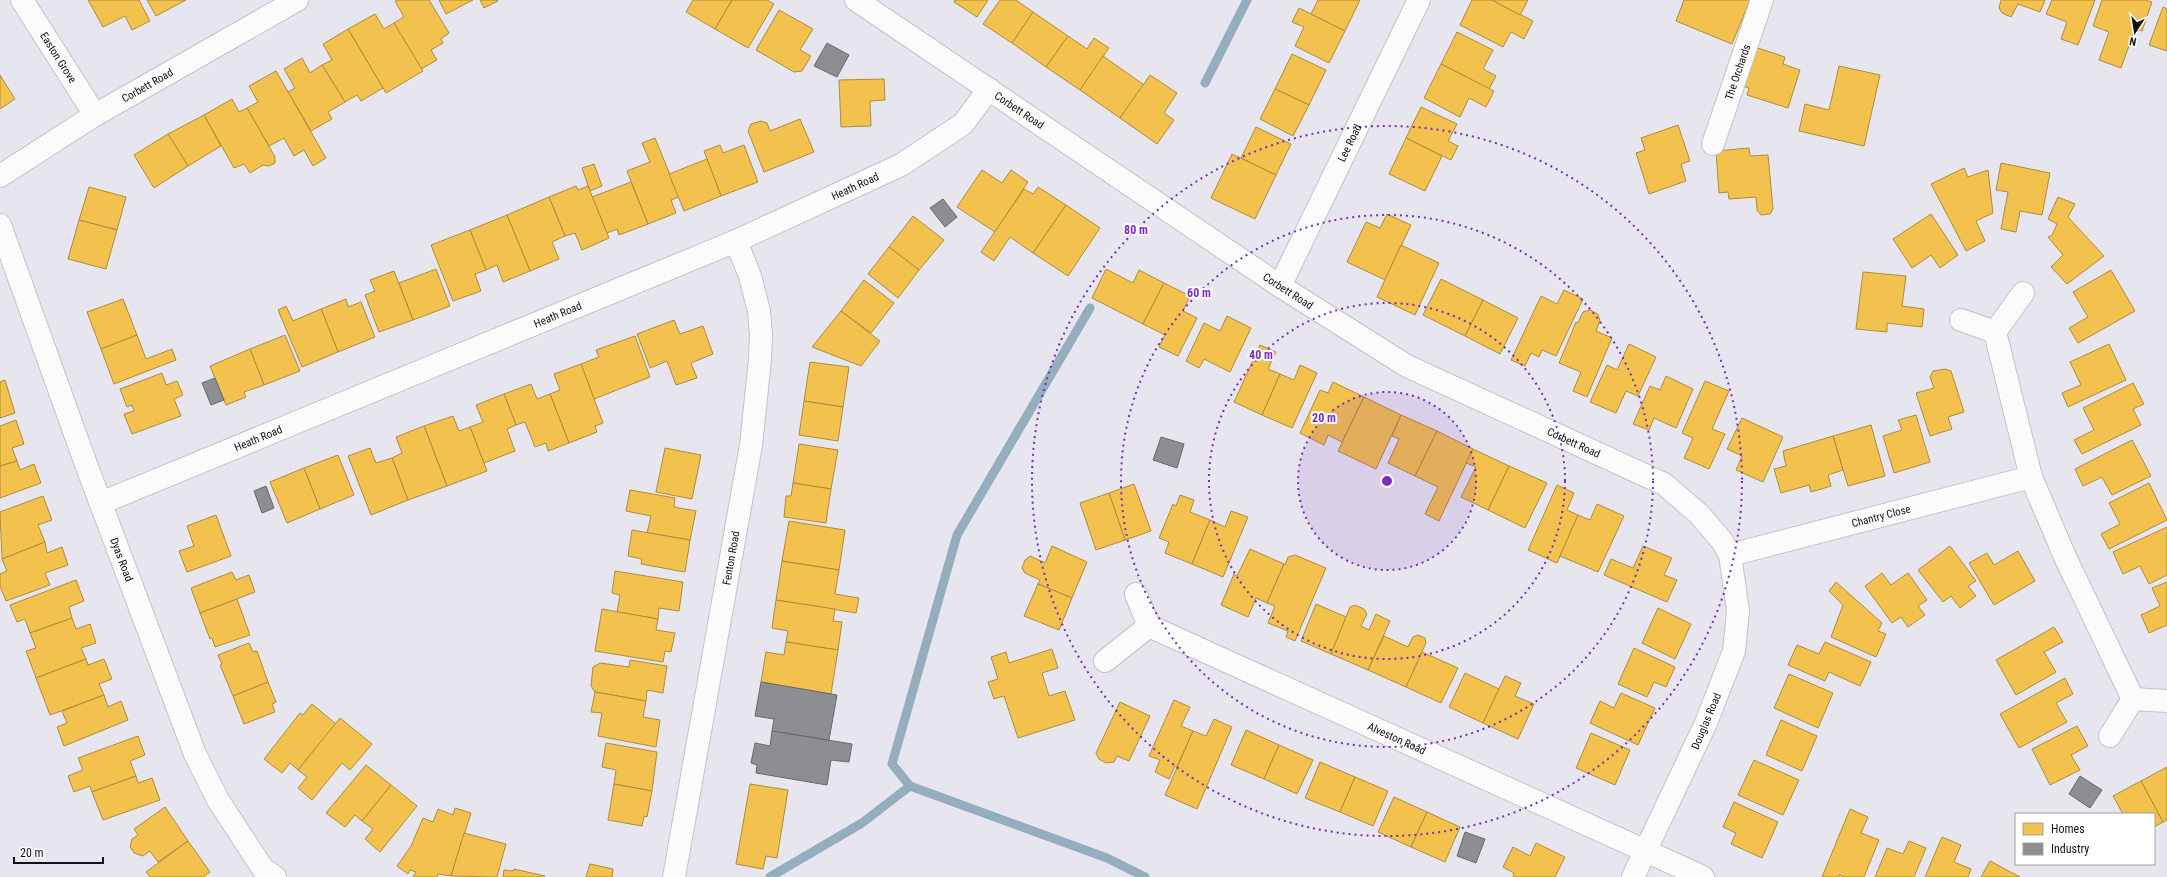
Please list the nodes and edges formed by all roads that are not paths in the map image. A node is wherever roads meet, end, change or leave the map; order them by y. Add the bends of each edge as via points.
1 (22, 0) edge
2 (297, 0) edge
3 (856, 0) edge
4 (1419, 0) edge
5 (1762, 0) edge
6 (989, 88) junction
7 (95, 115) junction
8 (1713, 144) dead end
9 (0, 176) edge
10 (0, 225) edge
11 (736, 241) junction
12 (1280, 286) junction
13 (2023, 293) dead end
14 (1961, 320) dead end
15 (1995, 332) junction
16 (2032, 477) junction
17 (102, 503) junction
18 (1730, 555) junction
19 (1136, 594) dead end
20 (1149, 626) junction
21 (1105, 661) dead end
22 (2133, 699) junction
23 (2167, 701) edge
24 (2110, 736) dead end
25 (1645, 851) junction
26 (275, 877) edge
27 (674, 877) edge
28 (1633, 877) edge
29 (1703, 877) edge

1 - 7 street, Easton Grove
2 - 7 street, Corbett Road
3 - 6 street, Corbett Road
4 - 12 street, Lee Road
5 - 8 street, The Orchards
6 - 11 street, Heath Road via 963,124 901,165
6 - 12 street, Corbett Road
7 - 9 street, Corbett Road
10 - 17 street, Dyas Road
11 - 17 street, Heath Road
11 - 27 street, Fenton Road via 760,310 760,360 751,445
12 - 18 street, Corbett Road via 1407,366 1664,484 1700,514
13 - 15 street
14 - 15 street
15 - 16 street
16 - 18 street, Chantry Close
16 - 22 street via 2066,560
17 - 26 street, Dyas Road via 195,754 222,806 263,869
18 - 25 street, Douglas Road via 1738,610 1734,651 1706,723
19 - 20 street
20 - 21 street
20 - 25 street, Alveston Road
22 - 23 street
22 - 24 street
25 - 28 street, Douglas Road
25 - 29 street, Alveston Road

